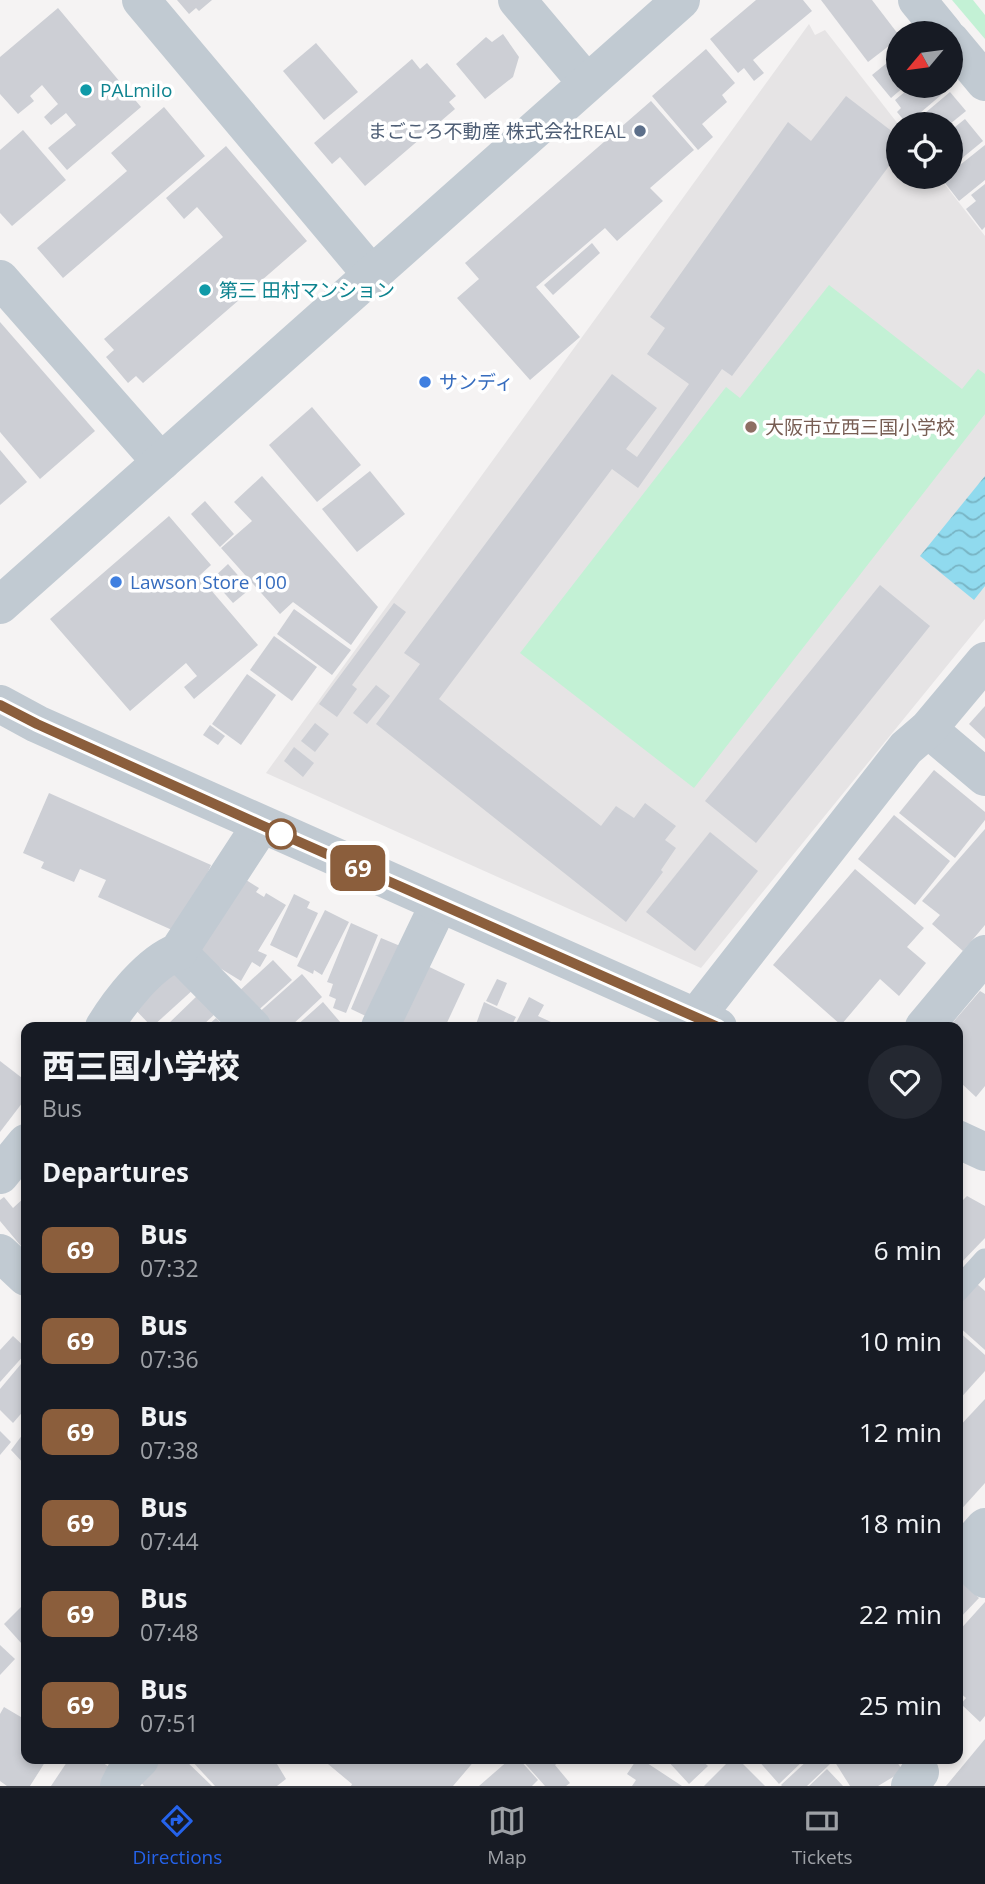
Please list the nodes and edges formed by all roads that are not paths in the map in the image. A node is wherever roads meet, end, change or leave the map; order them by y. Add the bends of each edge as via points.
1 (141, 0) edge
2 (517, 0) edge
3 (681, 0) edge
4 (917, 0) edge
5 (934, 21) edge
6 (963, 56) edge
7 (586, 82) junction
8 (985, 82) edge
9 (372, 275) junction
10 (0, 279) edge
11 (160, 462) junction
12 (0, 605) edge
13 (985, 661) edge
14 (0, 704) edge
15 (928, 729) junction
16 (985, 777) edge
17 (261, 825) junction
18 (439, 904) junction
19 (178, 952) junction
20 (985, 954) edge
21 (107, 1022) edge
22 (248, 1022) edge
23 (382, 1022) edge
24 (704, 1022) edge
25 (707, 1022) edge
26 (928, 1022) edge
27 (963, 1142) edge
28 (21, 1149) edge
29 (985, 1152) edge
30 (0, 1175) edge
31 (0, 1253) edge
32 (985, 1260) edge
33 (21, 1272) edge
34 (963, 1284) edge
35 (985, 1527) edge
36 (963, 1552) edge
37 (963, 1558) edge
38 (985, 1579) edge
39 (135, 1764) edge
40 (119, 1786) edge

1 - 9 street
2 - 7 street
3 - 7 street
4 - 5 street
6 - 8 street
7 - 9 street
9 - 11 street
10 - 11 street
11 - 12 street
13 - 15 street
14 - 17 street
15 - 16 street
15 - 25 street via 906,748
17 - 18 street
17 - 19 street
18 - 23 street
18 - 24 street
19 - 21 street via 167,956 121,1000
19 - 22 street
20 - 26 street
27 - 29 street
28 - 30 street
31 - 33 street
32 - 34 lane
35 - 36 street
37 - 38 street
39 - 40 street

